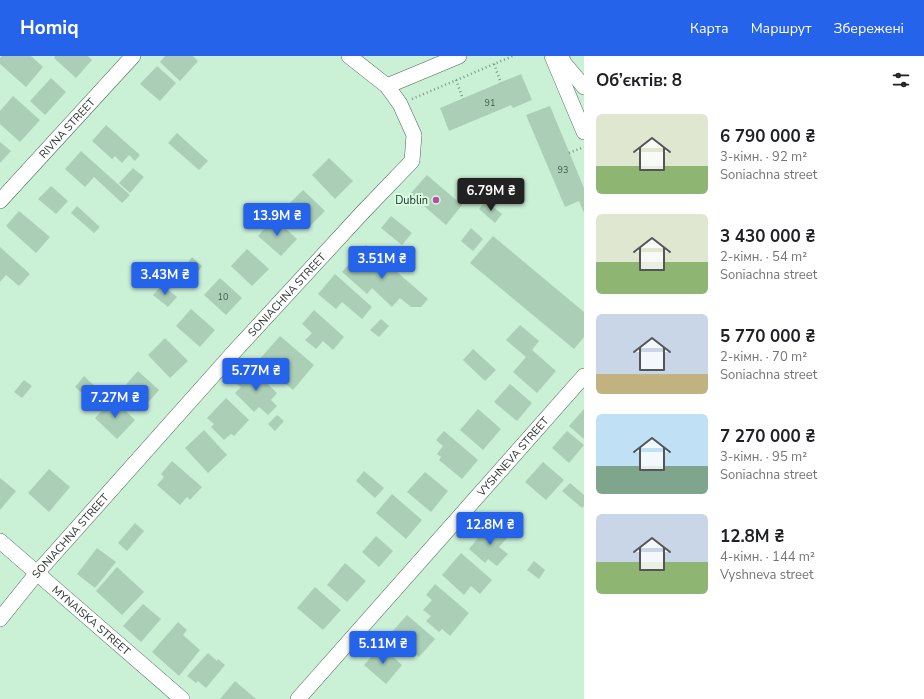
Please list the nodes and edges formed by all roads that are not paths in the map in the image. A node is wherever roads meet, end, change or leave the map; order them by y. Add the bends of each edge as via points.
1 (133, 56) edge
2 (349, 56) edge
3 (458, 56) edge
4 (552, 56) edge
5 (561, 56) edge
6 (387, 86) junction
7 (584, 87) edge
8 (584, 132) edge
9 (0, 201) edge
10 (584, 376) edge
11 (0, 541) edge
12 (37, 573) junction
13 (0, 619) edge
14 (182, 699) edge
15 (298, 699) edge

1 - 9 street, RIVNA STREET
2 - 6 street, SONIACHNA STREET
3 - 6 street
4 - 8 street
5 - 7 street
6 - 12 street, SONIACHNA STREET via 400,104 414,135 412,161 233,353
10 - 15 street, VYSHNEVA STREET
11 - 12 street, MYNAISKA STREET
12 - 13 street, SONIACHNA STREET
12 - 14 street, MYNAISKA STREET

